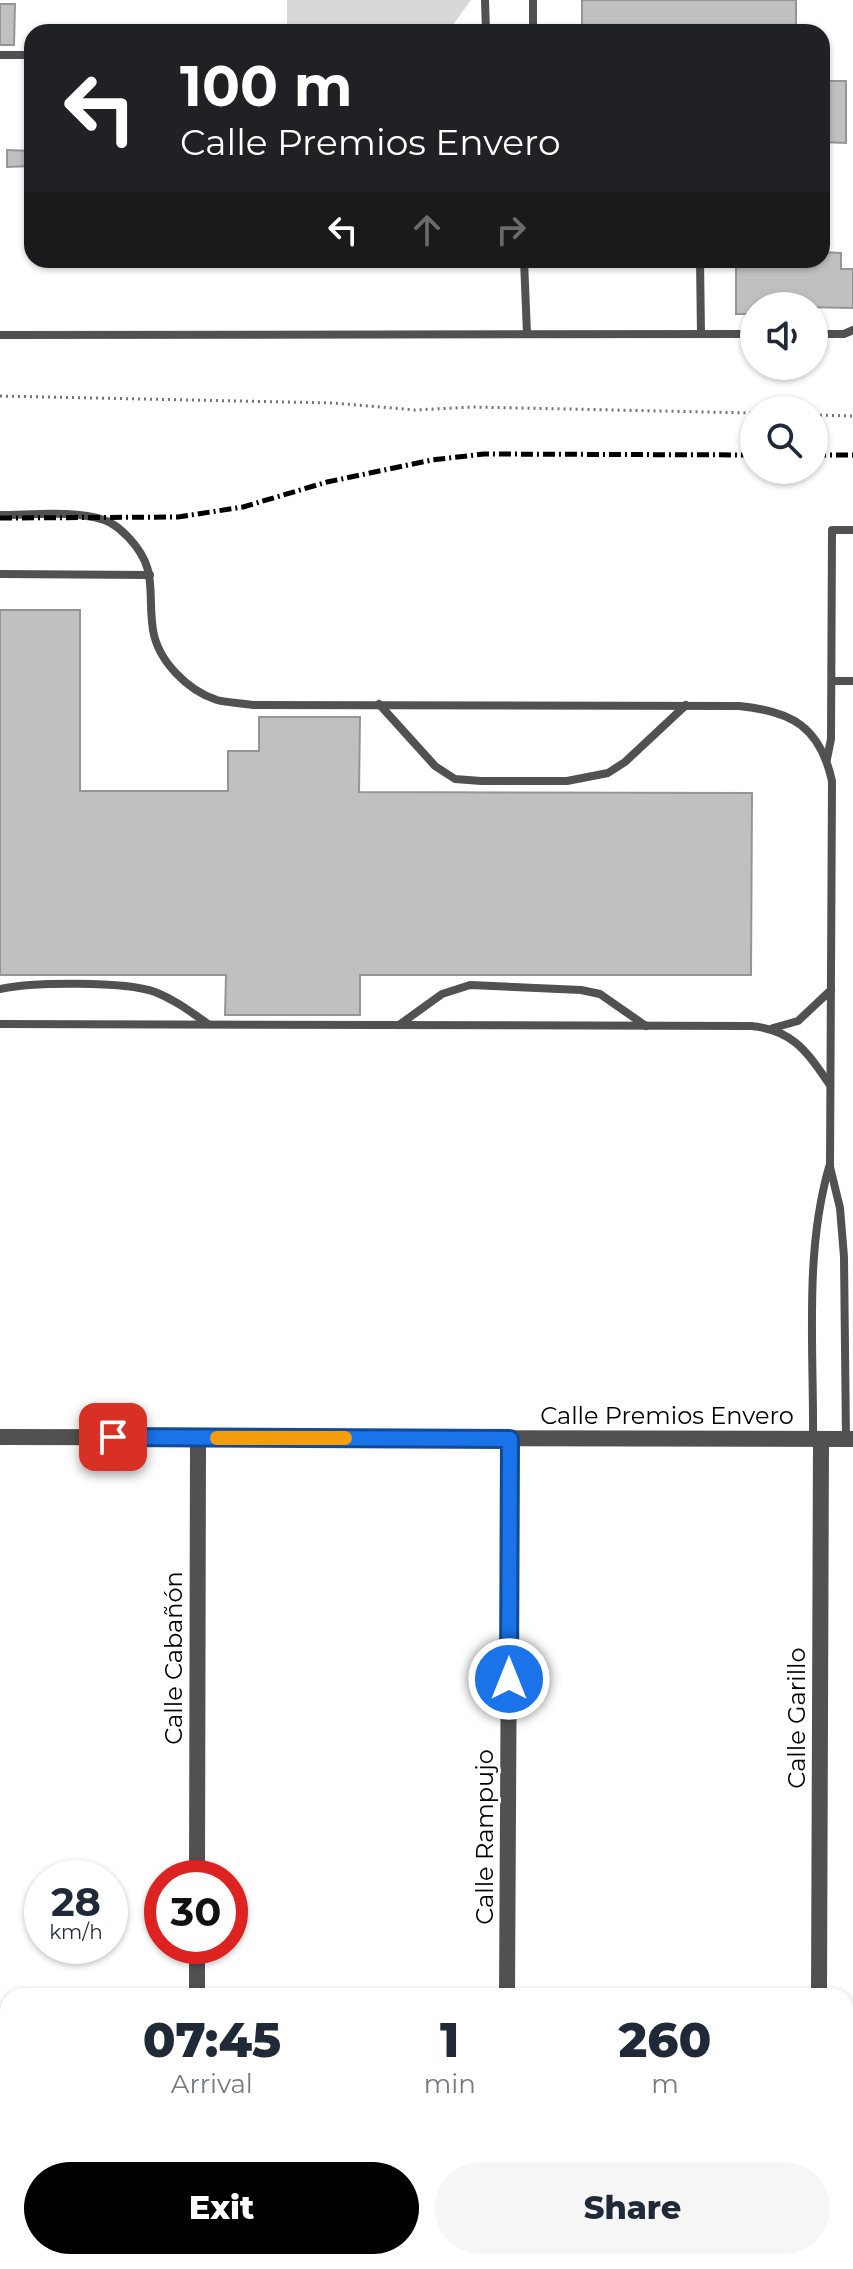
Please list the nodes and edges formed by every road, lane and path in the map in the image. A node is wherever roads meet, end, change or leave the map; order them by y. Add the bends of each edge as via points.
1 (485, 0) edge
2 (533, 0) edge
3 (486, 24) edge
4 (533, 24) edge
5 (0, 55) edge
6 (24, 55) edge
7 (524, 268) edge
8 (700, 268) edge
9 (853, 330) edge
10 (527, 334) junction
11 (701, 334) junction
12 (740, 334) edge
13 (828, 334) edge
14 (0, 335) edge
15 (0, 396) edge
16 (740, 413) edge
17 (828, 415) edge
18 (853, 416) edge
19 (0, 515) edge
20 (853, 530) edge
21 (0, 574) edge
22 (150, 575) junction
23 (832, 681) junction
24 (853, 681) edge
25 (379, 704) junction
26 (686, 705) junction
27 (827, 760) junction
28 (0, 989) edge
29 (831, 990) junction
30 (0, 1024) edge
31 (208, 1024) junction
32 (398, 1025) junction
33 (646, 1026) junction
34 (771, 1029) junction
35 (831, 1086) junction
36 (830, 1167) junction
37 (0, 1437) edge
38 (198, 1438) junction
39 (510, 1439) junction
40 (850, 1439) edge
41 (817, 1440) junction
42 (197, 1860) edge
43 (197, 1964) edge
44 (197, 1988) edge
45 (507, 1988) edge
46 (819, 1988) edge

1 - 3 lane
2 - 4 lane
5 - 6 lane
7 - 10 lane
8 - 11 lane
9 - 13 lane
10 - 11 lane
10 - 14 lane
11 - 12 lane
15 - 16 path via 333,403 415,410
17 - 18 path
19 - 22 lane via 108,521 142,552
20 - 23 lane via 832,530
21 - 22 lane
22 - 25 lane via 153,631 160,650 197,692 253,705
23 - 24 lane
23 - 27 lane
25 - 26 lane
25 - 26 lane via 435,766 455,779 481,781 567,781 608,773
26 - 27 lane via 768,709 789,716 819,744
27 - 29 lane via 832,781
28 - 31 lane via 134,987 181,1005
29 - 34 lane via 798,1021
29 - 35 lane
30 - 31 lane
31 - 32 lane
32 - 33 lane
32 - 33 lane via 442,994 470,985 600,994
33 - 34 lane
34 - 35 lane via 800,1045
35 - 36 lane
36 - 40 lane via 844,1257
36 - 41 lane via 819,1204 814,1262
37 - 38 street, Calle Premios Envero
38 - 39 street, Calle Premios Envero
38 - 42 street, Calle Cabañón
39 - 41 street, Calle Premios Envero
39 - 45 street, Calle Rampujo
40 - 41 street, Calle Premios Envero
41 - 46 street, Calle Garillo
43 - 44 street

